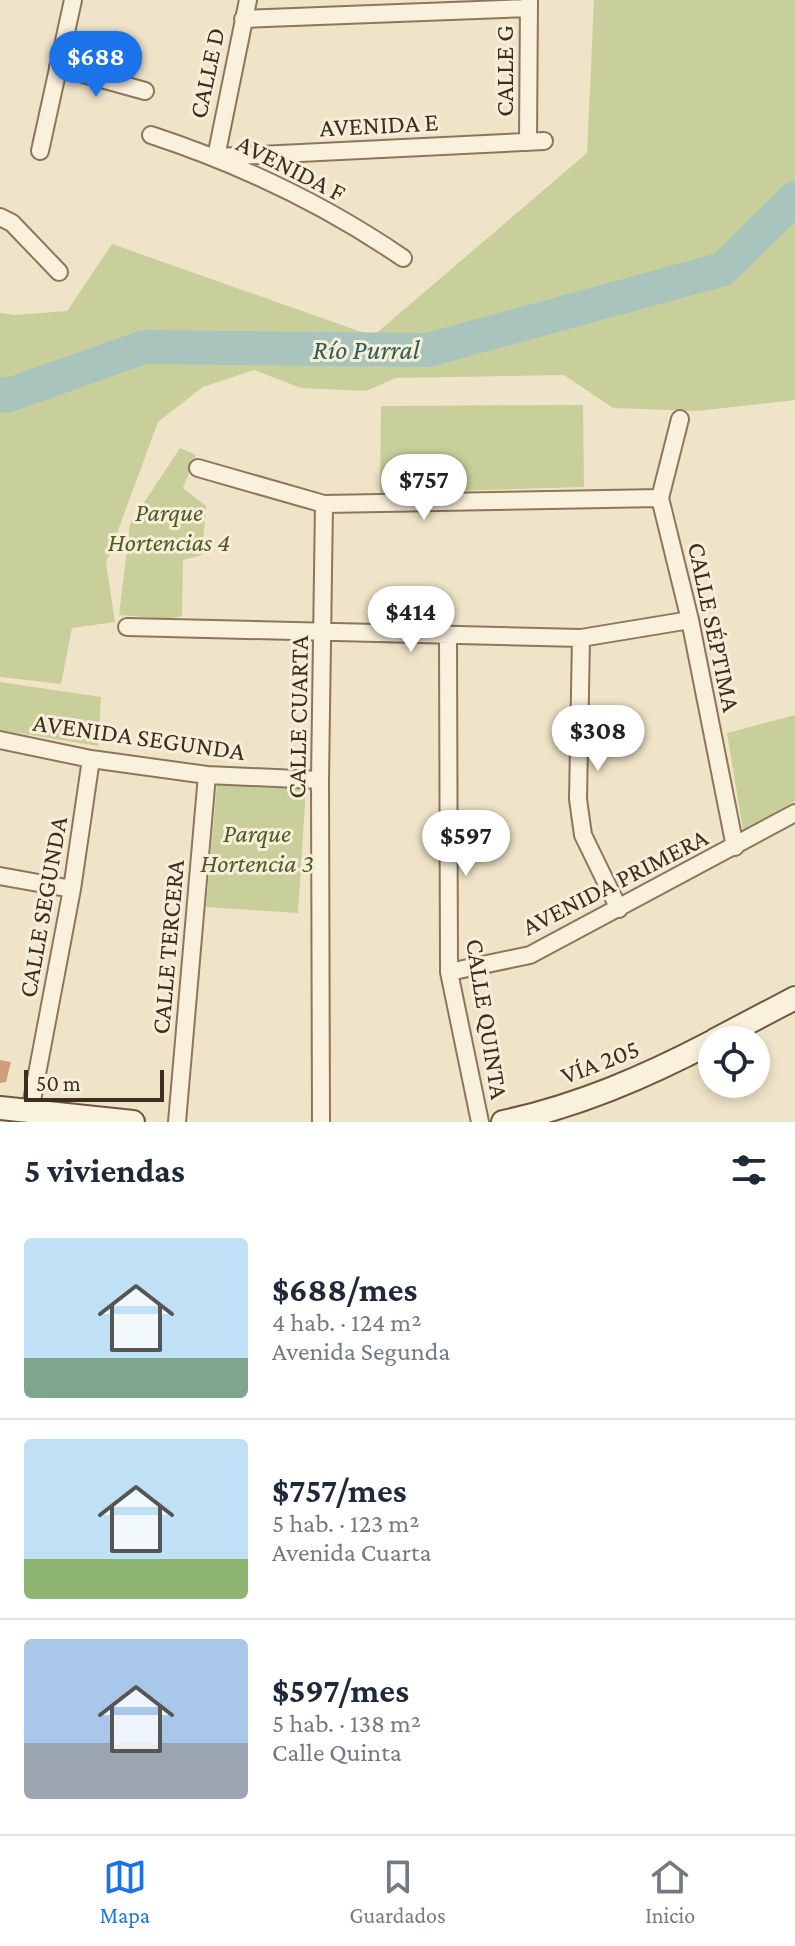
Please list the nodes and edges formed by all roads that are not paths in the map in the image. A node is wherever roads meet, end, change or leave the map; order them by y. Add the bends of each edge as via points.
1 (73, 0) edge
2 (248, 0) edge
3 (529, 4) edge
4 (243, 19) junction
5 (58, 67) junction
6 (145, 91) dead end
7 (151, 135) dead end
8 (536, 142) joint
9 (40, 151) dead end
10 (216, 157) junction
11 (0, 217) edge
12 (403, 258) dead end
13 (59, 272) dead end
14 (680, 419) dead end
15 (198, 468) dead end
16 (660, 498) junction
17 (324, 504) junction
18 (690, 620) junction
19 (127, 627) dead end
20 (323, 633) junction
21 (448, 635) junction
22 (581, 638) junction
23 (0, 740) edge
24 (91, 759) junction
25 (207, 775) junction
26 (320, 780) junction
27 (795, 813) edge
28 (735, 847) junction
29 (0, 876) edge
30 (72, 889) junction
31 (619, 909) junction
32 (449, 972) junction
33 (795, 998) edge
34 (742, 1026) edge
35 (698, 1050) edge
36 (0, 1108) edge
37 (30, 1111) junction
38 (133, 1122) edge
39 (177, 1122) edge
40 (321, 1122) edge
41 (480, 1122) edge
42 (503, 1122) edge

1 - 5 street
2 - 4 street, CALLE D
3 - 4 street
3 - 8 street, CALLE G
4 - 10 street, CALLE D
5 - 6 street
5 - 9 street
7 - 10 street, AVENIDA F
8 - 10 street, AVENIDA E
10 - 12 street, AVENIDA F via 366,233
11 - 13 street
14 - 16 street, CALLE SÉPTIMA
15 - 17 street
16 - 17 street
16 - 18 street, CALLE SÉPTIMA
17 - 20 street, CALLE CUARTA
18 - 22 street
18 - 28 street, CALLE SÉPTIMA
19 - 20 street
20 - 21 street
20 - 26 street, CALLE CUARTA
21 - 22 street
21 - 32 street, CALLE QUINTA
22 - 31 street via 578,799 583,835
23 - 24 street, AVENIDA SEGUNDA
24 - 25 street, AVENIDA SEGUNDA
24 - 30 street, CALLE SEGUNDA
25 - 26 street, AVENIDA SEGUNDA
25 - 39 street, CALLE TERCERA
26 - 40 street, CALLE CUARTA
27 - 28 street, AVENIDA PRIMERA
28 - 31 street, AVENIDA PRIMERA
29 - 30 street
30 - 37 street, CALLE SEGUNDA
31 - 32 street, AVENIDA PRIMERA via 530,955
32 - 41 street, CALLE QUINTA
33 - 34 main road, VÍA 205
35 - 42 main road, VÍA 205 via 589,1099
36 - 37 main road
37 - 38 main road

